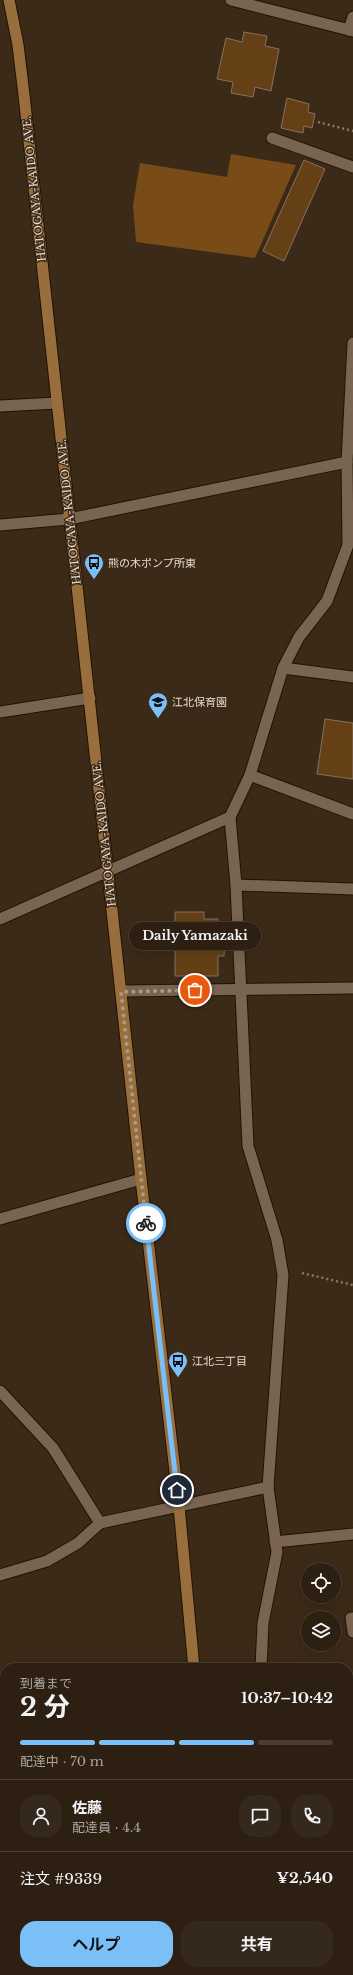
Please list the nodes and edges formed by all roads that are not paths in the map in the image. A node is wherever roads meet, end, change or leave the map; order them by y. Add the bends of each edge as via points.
1 (9, 0) edge
2 (232, 0) edge
3 (353, 17) edge
4 (351, 31) edge
5 (272, 138) dead end
6 (353, 167) edge
7 (353, 343) edge
8 (57, 403) junction
9 (0, 406) edge
10 (347, 462) junction
11 (69, 519) junction
12 (0, 525) edge
13 (283, 668) junction
14 (353, 677) edge
15 (90, 698) junction
16 (0, 712) edge
17 (250, 775) junction
18 (353, 814) edge
19 (230, 817) junction
20 (108, 870) junction
21 (236, 885) junction
22 (353, 889) edge
23 (0, 919) edge
24 (353, 988) edge
25 (240, 989) junction
26 (121, 992) junction
27 (141, 1179) junction
28 (0, 1219) edge
29 (0, 1391) edge
30 (268, 1487) junction
31 (179, 1506) junction
32 (100, 1523) junction
33 (353, 1534) edge
34 (275, 1542) junction
35 (0, 1575) edge
36 (353, 1618) edge
37 (353, 1632) edge
38 (194, 1663) edge
39 (261, 1663) edge

1 - 8 main road, HATOGAYA-KAIDO AVE. via 18,45
2 - 4 street
3 - 4 street
5 - 6 street
7 - 10 street
8 - 9 street
8 - 11 main road, HATOGAYA-KAIDO AVE.
10 - 11 street
10 - 13 street via 348,545 327,601 299,637
11 - 12 street
11 - 15 main road, HATOGAYA-KAIDO AVE.
13 - 14 street
13 - 17 street
15 - 16 street
15 - 20 main road, HATOGAYA-KAIDO AVE.
17 - 18 street
17 - 19 street
19 - 20 street
19 - 21 street
20 - 23 street
20 - 26 main road, HATOGAYA-KAIDO AVE.
21 - 22 street
21 - 25 street
24 - 25 street
25 - 26 street
25 - 30 street via 248,1146 277,1240 283,1274
26 - 27 main road, HATOGAYA-KAIDO AVE.
27 - 28 street
27 - 31 main road, HATOGAYA-KAIDO AVE.
29 - 32 street via 52,1448
30 - 31 street
30 - 34 street
31 - 32 street
31 - 38 main road, HATOGAYA-KAIDO AVE.
32 - 35 street via 78,1543 47,1561
33 - 34 street
34 - 39 street via 277,1552 263,1622
36 - 37 street

